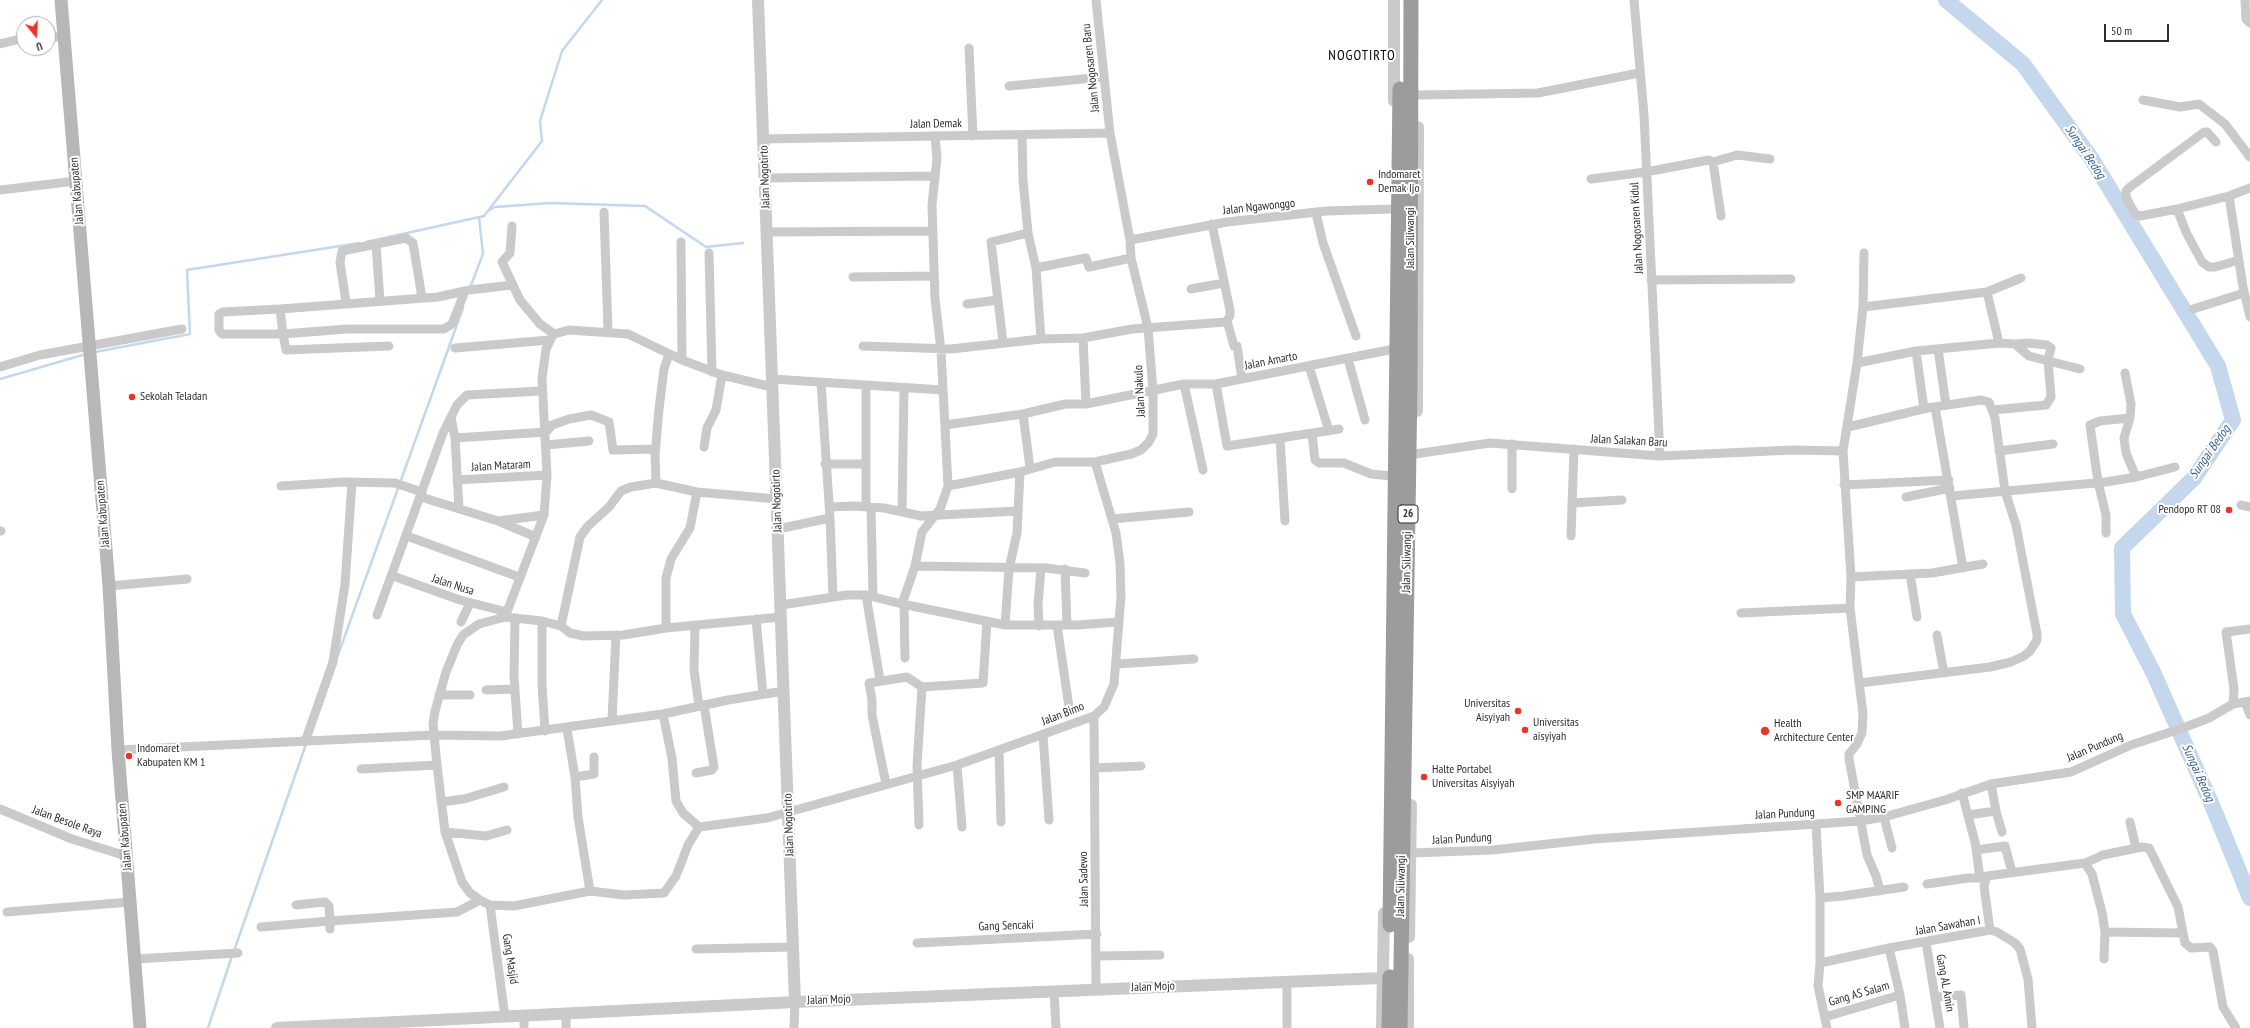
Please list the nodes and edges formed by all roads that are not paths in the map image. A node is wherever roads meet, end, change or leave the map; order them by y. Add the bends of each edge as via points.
1 (61, 0) edge
2 (758, 0) edge
3 (1096, 0) edge
4 (1394, 0) edge
5 (1401, 0) edge
6 (1411, 0) edge
7 (1417, 0) edge
8 (1634, 0) edge
9 (2245, 0) edge
10 (2250, 23) edge
11 (1406, 29) junction
12 (56, 37) edge
13 (64, 37) junction
14 (16, 40) edge
15 (0, 44) edge
16 (969, 48) dead end
17 (1639, 73) junction
18 (1104, 77) junction
19 (1009, 86) dead end
20 (1418, 95) junction
21 (2143, 100) dead end
22 (1110, 133) junction
23 (1022, 134) junction
24 (935, 136) junction
25 (973, 136) junction
26 (763, 139) junction
27 (2216, 142) dead end
28 (1405, 148) junction
29 (2248, 151) edge
30 (1770, 159) dead end
31 (1713, 162) junction
32 (1646, 172) junction
33 (934, 176) junction
34 (765, 178) junction
35 (1591, 179) dead end
36 (76, 180) junction
37 (2250, 188) edge
38 (0, 190) edge
39 (2229, 196) junction
40 (1393, 209) junction
41 (2177, 209) junction
42 (604, 212) dead end
43 (1316, 212) junction
44 (1721, 216) dead end
45 (1212, 224) junction
46 (512, 226) dead end
47 (933, 231) junction
48 (767, 232) junction
49 (1028, 233) junction
50 (1130, 240) junction
51 (681, 242) dead end
52 (376, 244) junction
53 (709, 253) dead end
54 (1864, 253) dead end
55 (1131, 258) junction
56 (2239, 260) junction
57 (1036, 268) junction
58 (934, 276) junction
59 (853, 277) dead end
60 (2021, 278) dead end
61 (1791, 279) dead end
62 (1651, 280) junction
63 (1224, 283) junction
64 (512, 286) junction
65 (1192, 289) dead end
66 (470, 290) junction
67 (1987, 292) junction
68 (2244, 293) junction
69 (422, 298) junction
70 (998, 300) junction
71 (380, 301) junction
72 (346, 303) junction
73 (967, 304) dead end
74 (1863, 307) junction
75 (280, 309) junction
76 (2193, 309) dead end
77 (2250, 317) edge
78 (1227, 321) junction
79 (1148, 328) junction
80 (182, 329) dead end
81 (608, 331) junction
82 (283, 334) junction
83 (1356, 336) dead end
84 (552, 337) junction
85 (1083, 338) junction
86 (1041, 339) junction
87 (1003, 342) junction
88 (1999, 343) junction
89 (2015, 344) junction
90 (389, 346) dead end
91 (863, 346) dead end
92 (455, 348) dead end
93 (1394, 349) junction
94 (1938, 349) junction
95 (89, 350) junction
96 (941, 350) junction
97 (1916, 351) junction
98 (669, 354) junction
99 (1348, 359) junction
100 (682, 360) junction
101 (2048, 360) junction
102 (1857, 363) junction
103 (1309, 366) junction
104 (0, 367) edge
105 (2080, 370) dead end
106 (712, 372) junction
107 (2125, 373) dead end
108 (722, 375) junction
109 (1242, 379) junction
110 (772, 383) junction
111 (821, 383) junction
112 (1184, 384) junction
113 (1216, 384) junction
114 (1414, 385) junction
115 (866, 386) junction
116 (904, 388) junction
117 (943, 390) junction
118 (541, 391) junction
119 (1153, 391) junction
120 (1086, 404) junction
121 (1946, 405) junction
122 (1935, 407) junction
123 (1924, 409) junction
124 (1993, 410) junction
125 (1023, 414) junction
126 (451, 417) junction
127 (2130, 418) junction
128 (1364, 420) dead end
129 (945, 425) junction
130 (1848, 427) junction
131 (1338, 429) dead end
132 (1329, 431) junction
133 (546, 432) junction
134 (1312, 433) junction
135 (455, 438) junction
136 (1280, 438) junction
137 (588, 441) dead end
138 (1512, 444) junction
139 (2053, 444) dead end
140 (546, 445) junction
141 (704, 447) dead end
142 (656, 449) junction
143 (1574, 449) junction
144 (1843, 451) junction
145 (1999, 451) junction
146 (1415, 454) junction
147 (1660, 456) junction
148 (1095, 462) junction
149 (825, 464) junction
150 (866, 464) junction
151 (2175, 467) dead end
152 (1030, 468) junction
153 (1203, 470) dead end
154 (1020, 472) junction
155 (547, 475) junction
156 (1392, 476) junction
157 (2136, 477) junction
158 (457, 480) junction
159 (352, 482) junction
160 (2098, 482) junction
161 (656, 483) junction
162 (1844, 485) junction
163 (281, 486) dead end
164 (948, 486) junction
165 (1950, 488) junction
166 (1512, 489) dead end
167 (2005, 490) junction
168 (697, 492) junction
169 (422, 494) junction
170 (1906, 497) dead end
171 (777, 499) junction
172 (1622, 500) dead end
173 (1572, 503) junction
174 (829, 507) junction
175 (459, 508) junction
176 (868, 508) junction
177 (902, 511) junction
178 (1018, 511) junction
179 (1189, 512) dead end
180 (544, 515) junction
181 (933, 516) junction
182 (830, 518) junction
183 (1112, 519) junction
184 (498, 521) junction
185 (1285, 521) dead end
186 (778, 530) junction
187 (2106, 533) dead end
188 (407, 536) junction
189 (1571, 536) dead end
190 (536, 537) junction
191 (1983, 564) dead end
192 (915, 566) junction
193 (1041, 568) junction
194 (1963, 568) junction
195 (1009, 569) junction
196 (1065, 569) junction
197 (1085, 573) dead end
198 (1910, 574) junction
199 (393, 576) junction
200 (519, 578) junction
201 (1850, 578) junction
202 (187, 579) dead end
203 (109, 586) junction
204 (870, 595) junction
205 (833, 597) junction
206 (470, 603) junction
207 (903, 605) junction
208 (1850, 608) junction
209 (781, 611) junction
210 (1742, 613) dead end
211 (378, 615) dead end
212 (506, 615) junction
213 (1917, 616) dead end
214 (515, 618) junction
215 (756, 619) junction
216 (542, 621) junction
217 (987, 621) junction
218 (461, 622) dead end
219 (1118, 622) junction
220 (695, 625) junction
221 (1005, 625) junction
222 (1057, 625) junction
223 (1067, 625) junction
224 (561, 626) junction
225 (1040, 626) junction
226 (666, 628) junction
227 (2250, 629) edge
228 (616, 635) junction
229 (1937, 635) dead end
230 (905, 658) dead end
231 (1194, 659) dead end
232 (1117, 664) junction
233 (1944, 673) junction
234 (880, 680) junction
235 (1860, 683) junction
236 (922, 687) junction
237 (514, 689) junction
238 (486, 690) dead end
239 (784, 691) junction
240 (763, 694) junction
241 (439, 695) junction
242 (470, 695) dead end
243 (2247, 701) edge
244 (2233, 704) junction
245 (702, 705) junction
246 (1069, 707) dead end
247 (663, 714) junction
248 (2250, 715) edge
249 (1094, 716) junction
250 (612, 720) junction
251 (567, 729) junction
252 (545, 731) junction
253 (518, 734) junction
254 (1043, 735) junction
255 (434, 736) junction
256 (309, 742) junction
257 (118, 750) junction
258 (999, 751) junction
259 (594, 758) dead end
260 (437, 765) junction
261 (957, 765) junction
262 (1141, 766) dead end
263 (1095, 768) junction
264 (361, 769) dead end
265 (696, 772) dead end
266 (917, 775) junction
267 (575, 777) junction
268 (886, 784) junction
269 (1991, 784) junction
270 (504, 787) dead end
271 (1962, 793) junction
272 (441, 802) junction
273 (0, 809) edge
274 (1996, 810) junction
275 (788, 812) junction
276 (1968, 815) junction
277 (1884, 817) junction
278 (1049, 820) dead end
279 (1860, 821) junction
280 (1001, 822) dead end
281 (2130, 822) dead end
282 (919, 824) dead end
283 (1816, 825) junction
284 (699, 827) junction
285 (962, 827) dead end
286 (507, 830) dead end
287 (446, 832) junction
288 (2002, 832) dead end
289 (1892, 848) dead end
290 (2136, 848) junction
291 (1976, 850) junction
292 (1411, 853) junction
293 (126, 856) junction
294 (2085, 863) junction
295 (2012, 872) junction
296 (1983, 878) junction
297 (1927, 884) dead end
298 (1904, 887) dead end
299 (590, 891) junction
300 (1880, 891) junction
301 (1820, 898) junction
302 (480, 900) junction
303 (130, 902) junction
304 (1387, 902) junction
305 (296, 905) dead end
306 (490, 905) junction
307 (7, 912) dead end
308 (330, 925) junction
309 (261, 927) dead end
310 (1990, 930) junction
311 (2105, 932) junction
312 (2182, 933) junction
313 (1096, 934) junction
314 (1404, 937) junction
315 (1926, 942) junction
316 (917, 943) dead end
317 (793, 947) junction
318 (1889, 948) junction
319 (696, 950) dead end
320 (238, 953) dead end
321 (1160, 955) dead end
322 (1096, 956) junction
323 (135, 959) junction
324 (2104, 959) dead end
325 (1820, 963) junction
326 (1382, 978) junction
327 (1287, 982) junction
328 (1096, 989) junction
329 (1054, 991) junction
330 (1900, 995) junction
331 (1936, 997) junction
332 (795, 1002) junction
333 (566, 1015) junction
334 (505, 1016) junction
335 (1825, 1017) junction
336 (524, 1022) edge
337 (140, 1028) edge
338 (277, 1028) edge
339 (566, 1028) edge
340 (794, 1028) edge
341 (1056, 1028) edge
342 (1287, 1028) edge
343 (1382, 1028) edge
344 (1389, 1028) edge
345 (1400, 1028) edge
346 (1408, 1028) edge
347 (1827, 1028) edge
348 (1905, 1028) edge
349 (1940, 1028) edge
350 (1964, 1028) edge
351 (2032, 1028) edge
352 (2236, 1028) edge

1 - 13 main road, Jalan Kabupaten
2 - 26 street, Jalan Nogotirto
3 - 18 street, Jalan Nogosaren Baru
4 - 28 street
5 - 11 highway, Jalan Siliwangi / 26
6 - 11 highway, Jalan Siliwangi / 26
7 - 20 street
8 - 17 street, Jalan Nogosaren Kidul
9 - 10 street via 2246,19
11 - 28 highway, Jalan Siliwangi / 26
12 - 13 street
13 - 36 main road, Jalan Kabupaten
14 - 15 street
16 - 25 street
17 - 20 street via 1538,93
17 - 32 street, Jalan Nogosaren Kidul
18 - 19 street
18 - 22 street, Jalan Nogosaren Baru
20 - 28 street
21 - 29 street via 2180,108 2199,104 2225,124
22 - 23 street, Jalan Demak
22 - 50 street, Jalan Nakulo
23 - 25 street, Jalan Demak
23 - 49 street
24 - 25 street, Jalan Demak
24 - 26 street, Jalan Demak
24 - 33 street via 937,158
26 - 34 street, Jalan Nogotirto
27 - 41 street via 2204,132 2126,191 2131,207 2140,216
28 - 40 street
28 - 114 highway, Jalan Siliwangi / 26
28 - 304 highway, Jalan Siliwangi / 26
30 - 31 street via 1737,156
31 - 32 street via 1706,160
31 - 44 street
32 - 35 street
32 - 62 street, Jalan Nogosaren Kidul
33 - 34 street
33 - 47 street
34 - 48 street, Jalan Nogotirto
36 - 38 street
36 - 95 main road, Jalan Kabupaten
37 - 39 street
39 - 41 street
39 - 56 street
40 - 43 street, Jalan Ngawonggo
40 - 93 street
41 - 56 street via 2192,246 2202,262 2209,267 2215,267
42 - 81 street
43 - 45 street, Jalan Ngawonggo
43 - 83 street
45 - 50 street, Jalan Ngawonggo
45 - 63 street
46 - 64 street via 510,253 501,261
47 - 48 street
47 - 58 street
48 - 110 street, Jalan Nogotirto
49 - 57 street
49 - 70 street via 992,242
50 - 55 street, Jalan Nakulo
51 - 100 street
52 - 69 street via 406,238 413,242
52 - 71 street
52 - 72 street via 342,251 340,262
53 - 106 street
54 - 74 street
55 - 57 street via 1090,268 1086,258
55 - 79 street, Jalan Nakulo
56 - 68 street
57 - 86 street
58 - 59 street
58 - 96 street
60 - 67 street
61 - 62 street
62 - 147 street, Jalan Nogosaren Kidul
63 - 65 street
63 - 78 street via 1230,316
64 - 66 street
64 - 84 street via 524,305
66 - 69 street
66 - 82 street via 452,324 444,329 347,329
67 - 74 street
67 - 88 street
68 - 76 street
68 - 77 street
69 - 71 street
70 - 73 street
70 - 87 street
71 - 72 street
72 - 75 street
74 - 102 street
75 - 82 street
75 - 82 street via 223,312 219,314 219,330 222,334
78 - 79 street
78 - 109 street via 1234,346 1237,346
79 - 85 street
79 - 119 street, Jalan Nakulo
80 - 95 street
81 - 84 street via 569,330
81 - 98 street via 636,337
82 - 90 street via 286,350
84 - 92 street
84 - 118 street via 546,349
85 - 86 street
85 - 120 street
86 - 87 street
87 - 96 street
88 - 89 street
88 - 94 street
89 - 101 street via 2030,356
89 - 101 street via 2047,345 2051,348
91 - 96 street
93 - 99 street, Jalan Amarto
93 - 156 street
94 - 97 street
94 - 121 street
95 - 104 street via 40,355
95 - 203 main road, Jalan Kabupaten
96 - 117 street
97 - 102 street
97 - 123 street
98 - 100 street
98 - 142 street via 664,369
99 - 103 street, Jalan Amarto
99 - 128 street
100 - 106 street
101 - 105 street
101 - 124 street via 2051,397 2049,402
102 - 130 street
103 - 109 street, Jalan Amarto
103 - 132 street
106 - 108 street
107 - 127 street via 2131,404
108 - 110 street
108 - 141 street via 716,410 707,428
109 - 113 street, Jalan Amarto
110 - 111 street
110 - 171 street, Jalan Nogotirto
111 - 115 street
111 - 149 street
112 - 113 street, Jalan Amarto
112 - 119 street, Jalan Amarto
112 - 153 street
113 - 136 street via 1226,445 1235,446
114 - 146 street
114 - 314 highway, Jalan Siliwangi / 26
115 - 116 street
115 - 150 street
116 - 117 street
116 - 177 street
117 - 129 street
118 - 126 street via 467,395 457,405
118 - 133 street
119 - 120 street, Jalan Amarto
119 - 148 street, Jalan Nakulo via 1153,434 1149,442 1141,450 1131,454
120 - 125 street, Jalan Amarto via 1064,404
121 - 122 street
121 - 124 street via 1986,400
122 - 123 street
122 - 165 street
123 - 130 street
124 - 145 street
125 - 129 street, Jalan Amarto
125 - 152 street
126 - 135 street
126 - 169 street
127 - 157 street via 2124,438 2126,454
127 - 160 street via 2100,421 2090,425
129 - 164 street
130 - 144 street
131 - 132 street
132 - 134 street
133 - 135 street
133 - 140 street
133 - 142 street via 552,425 591,415 609,422 613,450
134 - 136 street
134 - 156 street via 1315,460 1319,463 1344,463 1371,474
135 - 158 street
136 - 185 street
137 - 140 street
138 - 143 street, Jalan Salakan Baru
138 - 146 street, Jalan Salakan Baru via 1490,443
138 - 166 street
139 - 145 street
140 - 155 street
142 - 161 street
143 - 147 street, Jalan Salakan Baru
143 - 173 street
144 - 147 street, Jalan Salakan Baru via 1793,450
144 - 162 street
145 - 167 street
146 - 292 street
148 - 152 street, Jalan Nakulo via 1055,462
148 - 183 street, Jalan Bimo
149 - 150 street
149 - 174 street
150 - 176 street
151 - 157 street
152 - 154 street, Jalan Nakulo
154 - 164 street, Jalan Nakulo
154 - 178 street
155 - 158 street, Jalan Mataram
155 - 180 street
156 - 304 street via 1387,613
157 - 160 street
158 - 175 street
159 - 163 street
159 - 169 street via 398,484
159 - 256 street via 346,584 333,662
160 - 167 street
160 - 187 street via 2106,515
161 - 168 street
161 - 224 street via 621,491 580,537
162 - 165 street
162 - 201 street
164 - 181 street via 940,509
165 - 167 street
165 - 170 street
165 - 194 street
167 - 233 street via 2016,525 2037,640 2030,651 2017,660 1990,667
168 - 171 street
168 - 226 street via 690,528 671,559 666,578
169 - 175 street
169 - 188 street
171 - 186 street, Jalan Nogotirto
172 - 173 street
173 - 189 street
174 - 176 street
174 - 182 street
175 - 184 street
176 - 177 street
176 - 204 street
177 - 181 street via 916,516
178 - 181 street
178 - 195 street via 1017,533
179 - 183 street
180 - 184 street
180 - 190 street
181 - 192 street via 922,532
182 - 186 street
182 - 205 street
183 - 219 street, Jalan Bimo via 1120,563
184 - 190 street
186 - 209 street, Jalan Nogotirto
188 - 199 street
188 - 200 street
190 - 200 street
191 - 194 street
192 - 195 street
192 - 207 street
193 - 195 street
193 - 196 street
193 - 225 street via 1038,605
194 - 198 street
195 - 221 street
196 - 197 street
196 - 223 street
198 - 201 street
198 - 213 street
199 - 206 street, Jalan Nusa
199 - 211 street
200 - 212 street
201 - 208 street
202 - 203 street
203 - 257 main road, Jalan Kabupaten
204 - 205 street
204 - 207 street
204 - 234 street
205 - 209 street
206 - 212 street, Jalan Nusa
206 - 218 street
207 - 217 street
207 - 230 street
208 - 210 street
208 - 235 street
209 - 215 street
209 - 239 street, Jalan Nogotirto
212 - 214 street
212 - 241 street via 479,624 463,635 457,644
214 - 216 street
214 - 237 street
215 - 220 street
215 - 240 street
216 - 224 street
216 - 252 street
217 - 221 street
217 - 236 street via 983,683
219 - 223 street
219 - 232 street, Jalan Bimo
220 - 226 street
220 - 245 street via 694,670
221 - 225 street
222 - 223 street
222 - 225 street
222 - 246 street
224 - 228 street via 570,633 584,636
226 - 228 street
227 - 244 street via 2226,632 2234,689
228 - 250 street
229 - 233 street
231 - 232 street
232 - 249 street, Jalan Bimo via 1109,696 1104,707
233 - 235 street
234 - 236 street via 907,677
234 - 268 street via 868,683
235 - 279 street via 1862,733 1849,754 1849,759
236 - 266 street
237 - 238 street
237 - 253 street
239 - 240 street
239 - 275 street, Jalan Nogotirto
240 - 245 street
241 - 242 street
241 - 255 street via 435,711
243 - 244 street
243 - 248 street
244 - 269 street, Jalan Pundung via 2209,718 2095,759 2070,772
245 - 247 street
245 - 265 street via 714,767 712,770
247 - 250 street
247 - 284 street via 672,758 676,802 683,813
249 - 254 street, Jalan Bimo
249 - 263 street, Jalan Sadewo
250 - 251 street
251 - 252 street
251 - 267 street
252 - 253 street
253 - 255 street
254 - 258 street, Jalan Bimo
254 - 278 street
255 - 256 street
255 - 260 street
256 - 257 street
257 - 293 main road, Jalan Kabupaten
258 - 261 street, Jalan Bimo
258 - 280 street
259 - 267 street via 594,774
260 - 264 street
260 - 272 street
261 - 266 street, Jalan Bimo
261 - 285 street
262 - 263 street
263 - 313 street, Jalan Sadewo
266 - 268 street, Jalan Bimo
266 - 282 street
267 - 299 street via 578,817
268 - 275 street, Jalan Bimo
269 - 271 street, Jalan Pundung
269 - 274 street
270 - 272 street
271 - 276 street
271 - 277 street, Jalan Pundung
272 - 287 street
273 - 293 street, Jalan Besole Raya via 72,839
274 - 276 street
274 - 288 street
275 - 284 street, Jalan Bimo via 767,818
275 - 317 street, Jalan Nogotirto
276 - 291 street
277 - 279 street, Jalan Pundung
277 - 289 street
279 - 283 street, Jalan Pundung
279 - 300 street via 1868,860
281 - 290 street
283 - 292 street, Jalan Pundung via 1594,839 1493,850
283 - 301 street
284 - 299 street via 688,845 676,876 664,893 624,895
286 - 287 street via 486,836
287 - 302 street via 462,882 470,893
290 - 294 street via 2103,855
290 - 312 street via 2148,847 2152,852 2178,907
291 - 295 street via 2005,846
291 - 296 street
292 - 314 street
293 - 303 main road, Jalan Kabupaten
294 - 295 street
294 - 311 street via 2092,874
295 - 296 street
296 - 297 street
296 - 310 street
298 - 300 street
299 - 306 street via 514,906
300 - 301 street
301 - 325 street
302 - 306 street
302 - 308 street via 457,912
303 - 307 street
303 - 323 main road, Jalan Kabupaten
304 - 326 street
304 - 344 highway, Jalan Siliwangi / 26
305 - 308 street via 325,902 329,906
306 - 334 street, Gang Masjid
308 - 309 street
310 - 315 street, Jalan Sawahan I
310 - 351 street, Jalan Sawahan I via 2015,943 2020,949 2028,979
311 - 312 street
311 - 324 street
312 - 352 street via 2187,946 2210,947 2214,951 2224,1007
313 - 316 street, Gang Sencaki
313 - 322 street, Jalan Sadewo
314 - 345 highway, Jalan Siliwangi / 26
314 - 346 street
315 - 318 street, Jalan Sawahan I
315 - 331 street, Gang AL Amin
317 - 319 street
317 - 332 street, Jalan Nogotirto
318 - 325 street, Jalan Sawahan I
318 - 330 street
320 - 323 street
321 - 322 street
322 - 328 street, Jalan Sadewo
323 - 337 main road, Jalan Kabupaten
325 - 335 street via 1818,986
326 - 327 street, Jalan Mojo
326 - 343 street
327 - 328 street, Jalan Mojo
327 - 342 street
328 - 329 street, Jalan Mojo
329 - 332 street, Jalan Mojo
329 - 341 street
330 - 335 street, Gang AS Salam
330 - 348 street
331 - 349 street, Gang AL Amin
331 - 350 street via 1961,995
332 - 333 street, Jalan Mojo
332 - 340 street
333 - 336 street, Jalan Mojo
333 - 339 street
334 - 336 street, Jalan Mojo
334 - 338 street, Jalan Mojo
335 - 347 street

